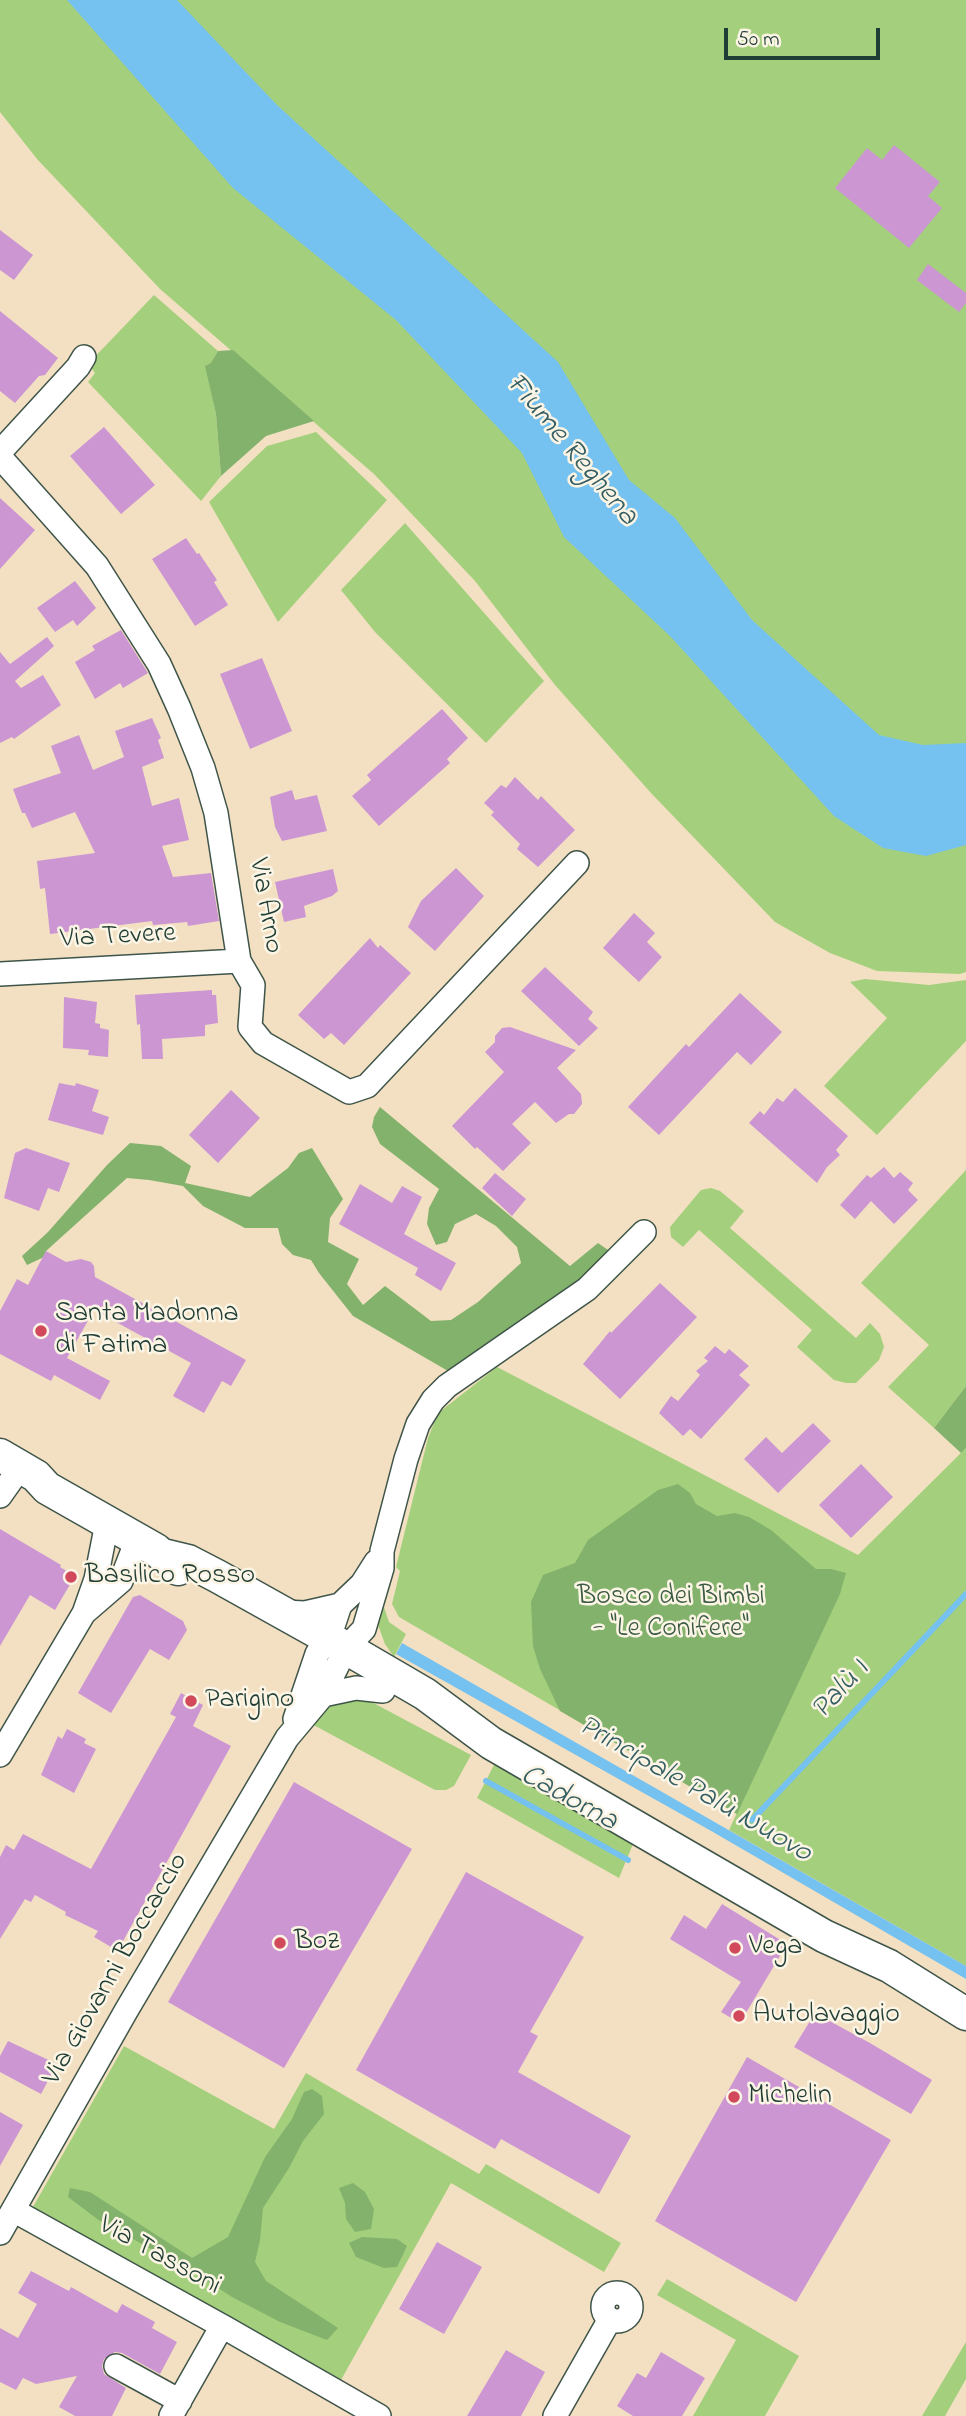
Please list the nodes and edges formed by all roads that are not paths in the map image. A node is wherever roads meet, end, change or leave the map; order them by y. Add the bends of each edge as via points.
1 (84, 357) dead end
2 (0, 454) edge
3 (577, 863) dead end
4 (239, 961) junction
5 (0, 974) edge
6 (645, 1232) dead end
7 (3, 1476) edge
8 (107, 1523) junction
9 (152, 1548) junction
10 (382, 1551) junction
11 (340, 1605) junction
12 (274, 1606) junction
13 (84, 1613) junction
14 (336, 1649) junction
15 (384, 1680) junction
16 (416, 1688) junction
17 (323, 1695) junction
18 (288, 1738) junction
19 (491, 1743) junction
20 (0, 1755) edge
21 (824, 1936) junction
22 (966, 2014) edge
23 (966, 2037) edge
24 (13, 2210) junction
25 (0, 2234) edge
26 (610, 2319) dead end
27 (222, 2326) junction
28 (116, 2366) dead end
29 (175, 2409) edge
30 (379, 2416) edge
31 (555, 2416) edge

1 - 2 street
2 - 4 street, Via Arno via 97,566 159,664 203,768 216,813
3 - 4 street, Via Arno via 359,1090 349,1092 263,1043 250,1027 253,985
4 - 5 street, Via Tevere
6 - 10 street via 587,1289 433,1400 418,1424 406,1459
7 - 8 main road via 36,1476 47,1488
8 - 9 main road
8 - 13 street
9 - 12 main road via 188,1561
9 - 13 street
9 - 14 main road via 215,1599
10 - 11 street via 362,1584
10 - 14 street via 382,1568 369,1606
11 - 12 street via 305,1613
11 - 14 street via 332,1629
12 - 14 main road
13 - 20 street
14 - 15 main road
14 - 15 street
14 - 16 street via 402,1690
14 - 17 street, Via Giovanni Boccaccio
14 - 18 street, Via Giovanni Boccaccio via 303,1699
15 - 16 main road
15 - 17 street
15 - 19 main road via 465,1735
16 - 19 main road
17 - 18 street, Via Giovanni Boccaccio
18 - 24 street, Via Giovanni Boccaccio
19 - 21 main road
21 - 22 main road via 889,1966
21 - 23 main road
24 - 25 street, Via Giovanni Boccaccio
24 - 27 street, Via Tassoni
26 - 31 street
27 - 29 street, Via Tassoni
27 - 30 street
28 - 29 street

